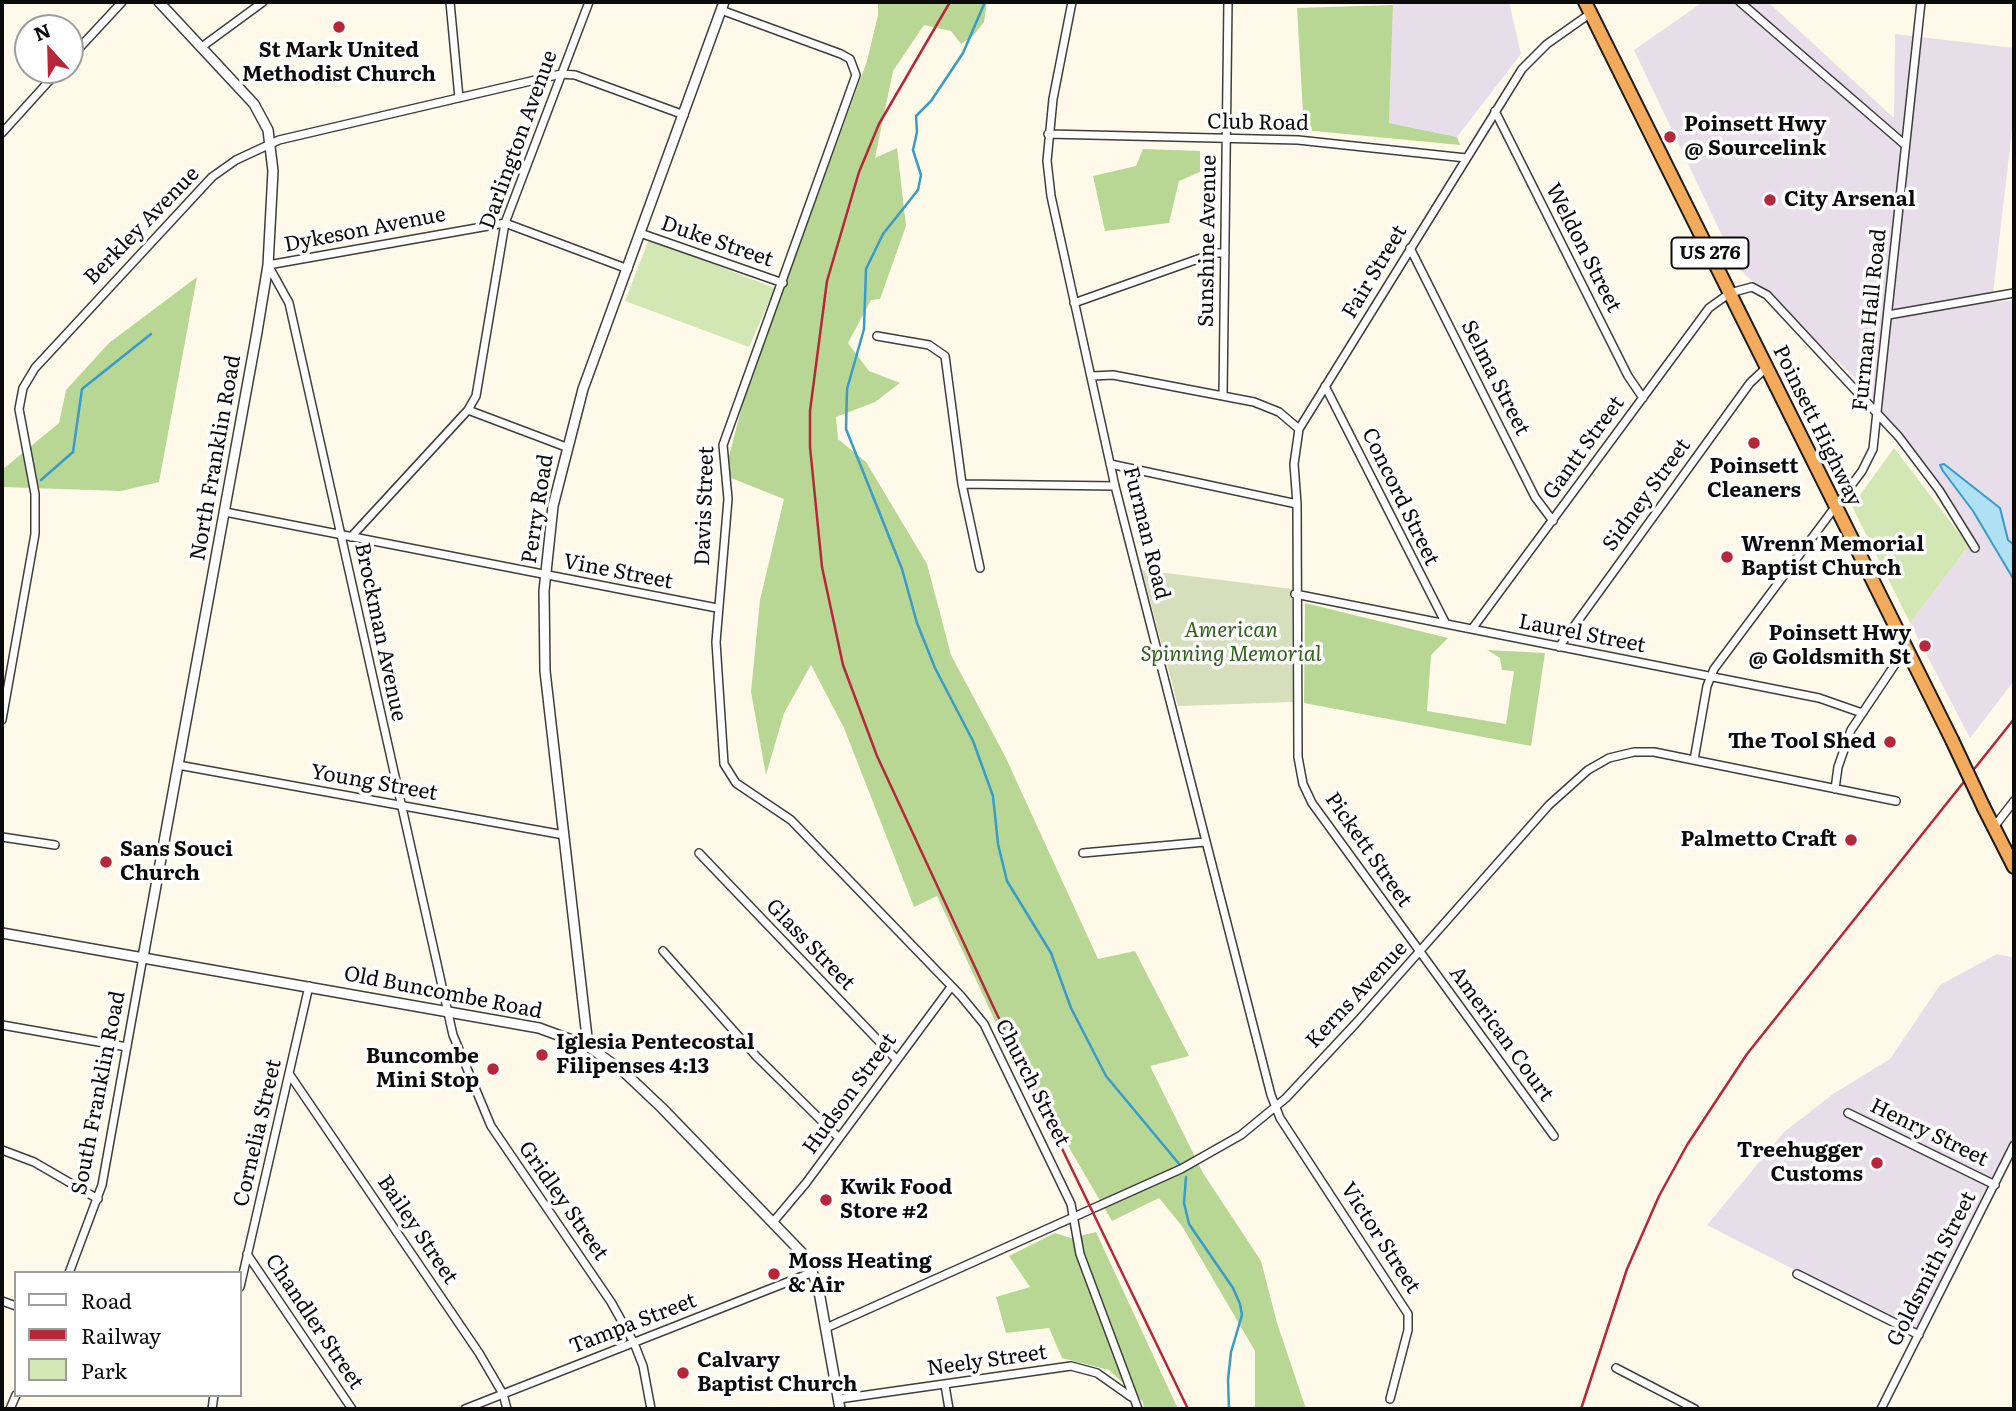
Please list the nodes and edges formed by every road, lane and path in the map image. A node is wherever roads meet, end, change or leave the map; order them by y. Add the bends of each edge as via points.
1 (122, 2) edge
2 (159, 2) edge
3 (263, 2) edge
4 (450, 2) edge
5 (589, 2) edge
6 (1072, 2) edge
7 (1228, 2) edge
8 (1740, 2) edge
9 (1921, 2) edge
10 (723, 6) edge
11 (1588, 7) edge
12 (84, 43) edge
13 (203, 46) junction
14 (561, 74) junction
15 (46, 84) edge
16 (460, 98) junction
17 (1495, 111) junction
18 (684, 115) junction
19 (2, 133) edge
20 (1048, 134) junction
21 (1226, 140) junction
22 (270, 143) junction
23 (1904, 144) junction
24 (1465, 158) junction
25 (505, 223) junction
26 (640, 233) junction
27 (1410, 248) junction
28 (1225, 253) junction
29 (268, 265) junction
30 (628, 269) junction
31 (783, 283) junction
32 (1730, 293) junction
33 (2014, 293) edge
34 (1074, 303) junction
35 (1888, 314) junction
36 (877, 336) dead end
37 (1767, 367) junction
38 (1091, 376) junction
39 (1325, 386) junction
40 (1223, 396) junction
41 (1643, 398) junction
42 (468, 410) junction
43 (1878, 412) junction
44 (1299, 429) junction
45 (566, 447) junction
46 (1110, 464) junction
47 (962, 484) junction
48 (1115, 486) junction
49 (1297, 504) junction
50 (1835, 505) junction
51 (225, 512) junction
52 (1553, 521) junction
53 (340, 534) junction
54 (351, 537) junction
55 (1975, 548) dead end
56 (980, 568) dead end
57 (545, 576) junction
58 (1295, 594) junction
59 (717, 608) junction
60 (1445, 622) junction
61 (1472, 629) junction
62 (1559, 647) junction
63 (1906, 649) junction
64 (1710, 677) junction
65 (1862, 713) junction
66 (2, 720) edge
67 (1694, 760) junction
68 (178, 765) junction
69 (732, 779) joint
70 (1835, 789) junction
71 (1896, 800) dead end
72 (2014, 801) edge
73 (400, 805) junction
74 (1994, 827) junction
75 (564, 835) junction
76 (2, 837) edge
77 (1205, 842) junction
78 (55, 845) dead end
79 (699, 853) dead end
80 (1083, 853) dead end
81 (2014, 867) edge
82 (2, 933) edge
83 (663, 951) dead end
84 (1420, 953) junction
85 (143, 957) junction
86 (309, 986) junction
87 (951, 987) junction
88 (445, 1012) junction
89 (2, 1025) edge
90 (588, 1046) junction
91 (127, 1047) junction
92 (896, 1059) junction
93 (290, 1075) junction
94 (1276, 1107) junction
95 (1848, 1113) dead end
96 (1554, 1136) dead end
97 (839, 1138) junction
98 (2014, 1145) edge
99 (2, 1150) edge
100 (1995, 1185) junction
101 (98, 1199) junction
102 (1072, 1217) junction
103 (774, 1221) junction
104 (247, 1254) junction
105 (70, 1271) edge
106 (813, 1272) junction
107 (1797, 1274) dead end
108 (242, 1278) edge
109 (826, 1328) junction
110 (1919, 1335) junction
111 (634, 1343) junction
112 (1616, 1368) dead end
113 (944, 1385) junction
114 (503, 1394) junction
115 (1131, 1397) junction
116 (1390, 1399) dead end
117 (840, 1404) edge
118 (352, 1409) edge
119 (465, 1409) edge
120 (507, 1409) edge
121 (651, 1409) edge
122 (948, 1409) edge
123 (1138, 1409) edge
124 (1695, 1409) edge
125 (1881, 1409) edge

1 - 12 street
2 - 13 street, North Franklin Road
3 - 13 street
4 - 16 street
5 - 14 street, Darlington Avenue
6 - 20 street, Furman Road
7 - 21 street, Sunshine Avenue
8 - 23 street
9 - 23 street, Furman Hall Road
10 - 18 street, Perry Road
10 - 31 street, Davis Street via 841,54 855,70 851,95
11 - 17 street, Fair Street via 1533,55
11 - 32 highway, Poinsett Highway / US 276
13 - 22 street, North Franklin Road via 254,104
14 - 16 street, Berkley Avenue
14 - 18 street, Berkley Avenue
14 - 25 street, Darlington Avenue
15 - 19 street
16 - 22 street, Berkley Avenue
17 - 24 street, Fair Street
17 - 41 street, Weldon Street
18 - 26 street, Perry Road
20 - 21 street, Club Road
20 - 34 street, Furman Road via 1051,196
21 - 24 street, Club Road via 1298,140
21 - 28 street, Sunshine Avenue
22 - 29 street, North Franklin Road
22 - 66 street, Berkley Avenue via 236,160 200,188 35,368 23,388 19,409 35,494 35,534
23 - 35 street, Furman Hall Road
24 - 27 street, Fair Street
25 - 29 street, Dykeson Avenue
25 - 30 street
25 - 42 street, Darlington Avenue via 480,383
26 - 30 street, Perry Road
26 - 31 street, Duke Street
27 - 39 street, Fair Street
27 - 52 street, Selma Street via 1535,497
28 - 34 street
28 - 40 street, Sunshine Avenue
29 - 51 street, North Franklin Road
29 - 53 street, Brockman Avenue via 289,303
30 - 45 street, Perry Road
31 - 59 street, Davis Street via 723,445 728,499
32 - 37 highway, Poinsett Highway / US 276
32 - 41 street, Gantt Street via 1709,308
32 - 43 street via 1752,287 1763,292
33 - 35 street
34 - 38 street, Furman Road
35 - 43 street, Furman Hall Road
36 - 47 street via 929,345 945,356
37 - 50 highway, Poinsett Highway / US 276
37 - 62 street, Sidney Street via 1750,383
38 - 40 street via 1113,375
38 - 46 street, Furman Road
39 - 44 street, Fair Street
39 - 60 street, Concord Street
40 - 44 street via 1264,405
41 - 52 street, Gantt Street
42 - 45 street
42 - 54 street, Darlington Avenue
43 - 50 street, Furman Hall Road via 1870,458
43 - 55 street via 1939,490
44 - 49 street, Fair Street via 1294,464
45 - 57 street, Perry Road via 552,506
46 - 48 street, Furman Road
46 - 49 street
47 - 48 street
47 - 56 street
48 - 77 street, Furman Road
49 - 58 street, Fair Street
50 - 63 highway, Poinsett Highway / US 276
50 - 64 street, Furman Hall Road
51 - 53 street, Vine Street
51 - 68 street, North Franklin Road
52 - 61 street, Gantt Street
53 - 54 street, Vine Street
53 - 73 street, Brockman Avenue
54 - 57 street, Vine Street
57 - 59 street, Vine Street
57 - 75 street, Perry Road via 545,671
58 - 60 street, Laurel Street
58 - 84 street, Pickett Street via 1297,757 1303,784
59 - 69 street, Davis Street via 716,673 724,764
60 - 61 street, Laurel Street
61 - 62 street, Laurel Street
62 - 64 street, Laurel Street
63 - 65 street
63 - 74 highway, Poinsett Highway / US 276, bridge
64 - 65 street, Laurel Street via 1818,698
64 - 67 street
65 - 70 street via 1843,748
67 - 70 street, Kerns Avenue
67 - 84 street, Kerns Avenue via 1634,752 1609,758 1588,770 1549,805
68 - 73 street, Young Street
68 - 85 street, North Franklin Road
69 - 87 street, Church Street via 791,820
70 - 71 street, Kerns Avenue
72 - 74 street
73 - 75 street, Young Street
73 - 88 street, Brockman Avenue
74 - 81 highway, Poinsett Highway / US 276
75 - 90 street, Perry Road
76 - 78 street
77 - 80 street
77 - 94 street, Furman Road via 1255,1044
79 - 92 street, Glass Street
82 - 85 street, Old Buncombe Road
83 - 97 street via 756,1056
84 - 94 street, Kerns Avenue
84 - 96 street, American Court
85 - 86 street, Old Buncombe Road
85 - 91 street, South Franklin Road
86 - 88 street, Old Buncombe Road
86 - 93 street, Cornelia Street
87 - 92 street, Hudson Street
87 - 102 street, Church Street via 973,1009 992,1039 1067,1193
88 - 90 street, Old Buncombe Road via 539,1028
88 - 111 street, Gridley Street via 491,1126
89 - 91 street
90 - 103 street, Old Buncombe Road via 644,1090
91 - 101 street, South Franklin Road
92 - 97 street, Hudson Street
93 - 104 street, Cornelia Street
93 - 114 street, Bailey Street
94 - 102 street, Kerns Avenue via 1215,1152
94 - 116 street, Victor Street via 1408,1314
95 - 100 street, Henry Street
97 - 103 street, Hudson Street
98 - 100 street, Goldsmith Street
99 - 101 street via 34,1162
100 - 110 street, Goldsmith Street
101 - 105 street, South Franklin Road
102 - 109 street, Kerns Avenue
102 - 115 street, Church Street via 1080,1254
103 - 106 street, Old Buncombe Road
104 - 108 street, Cornelia Street
104 - 118 street, Chandler Street
106 - 109 street, Old Buncombe Road
106 - 111 street, Tampa Street
107 - 110 street
109 - 117 street, Old Buncombe Road
110 - 125 street, Goldsmith Street
111 - 114 street, Tampa Street
111 - 121 street, Gridley Street
112 - 124 street
113 - 115 street, Neely Street via 1080,1366
113 - 117 street, Neely Street
113 - 122 street
114 - 119 street, Tampa Street
114 - 120 street, Bailey Street
115 - 123 street, Church Street

